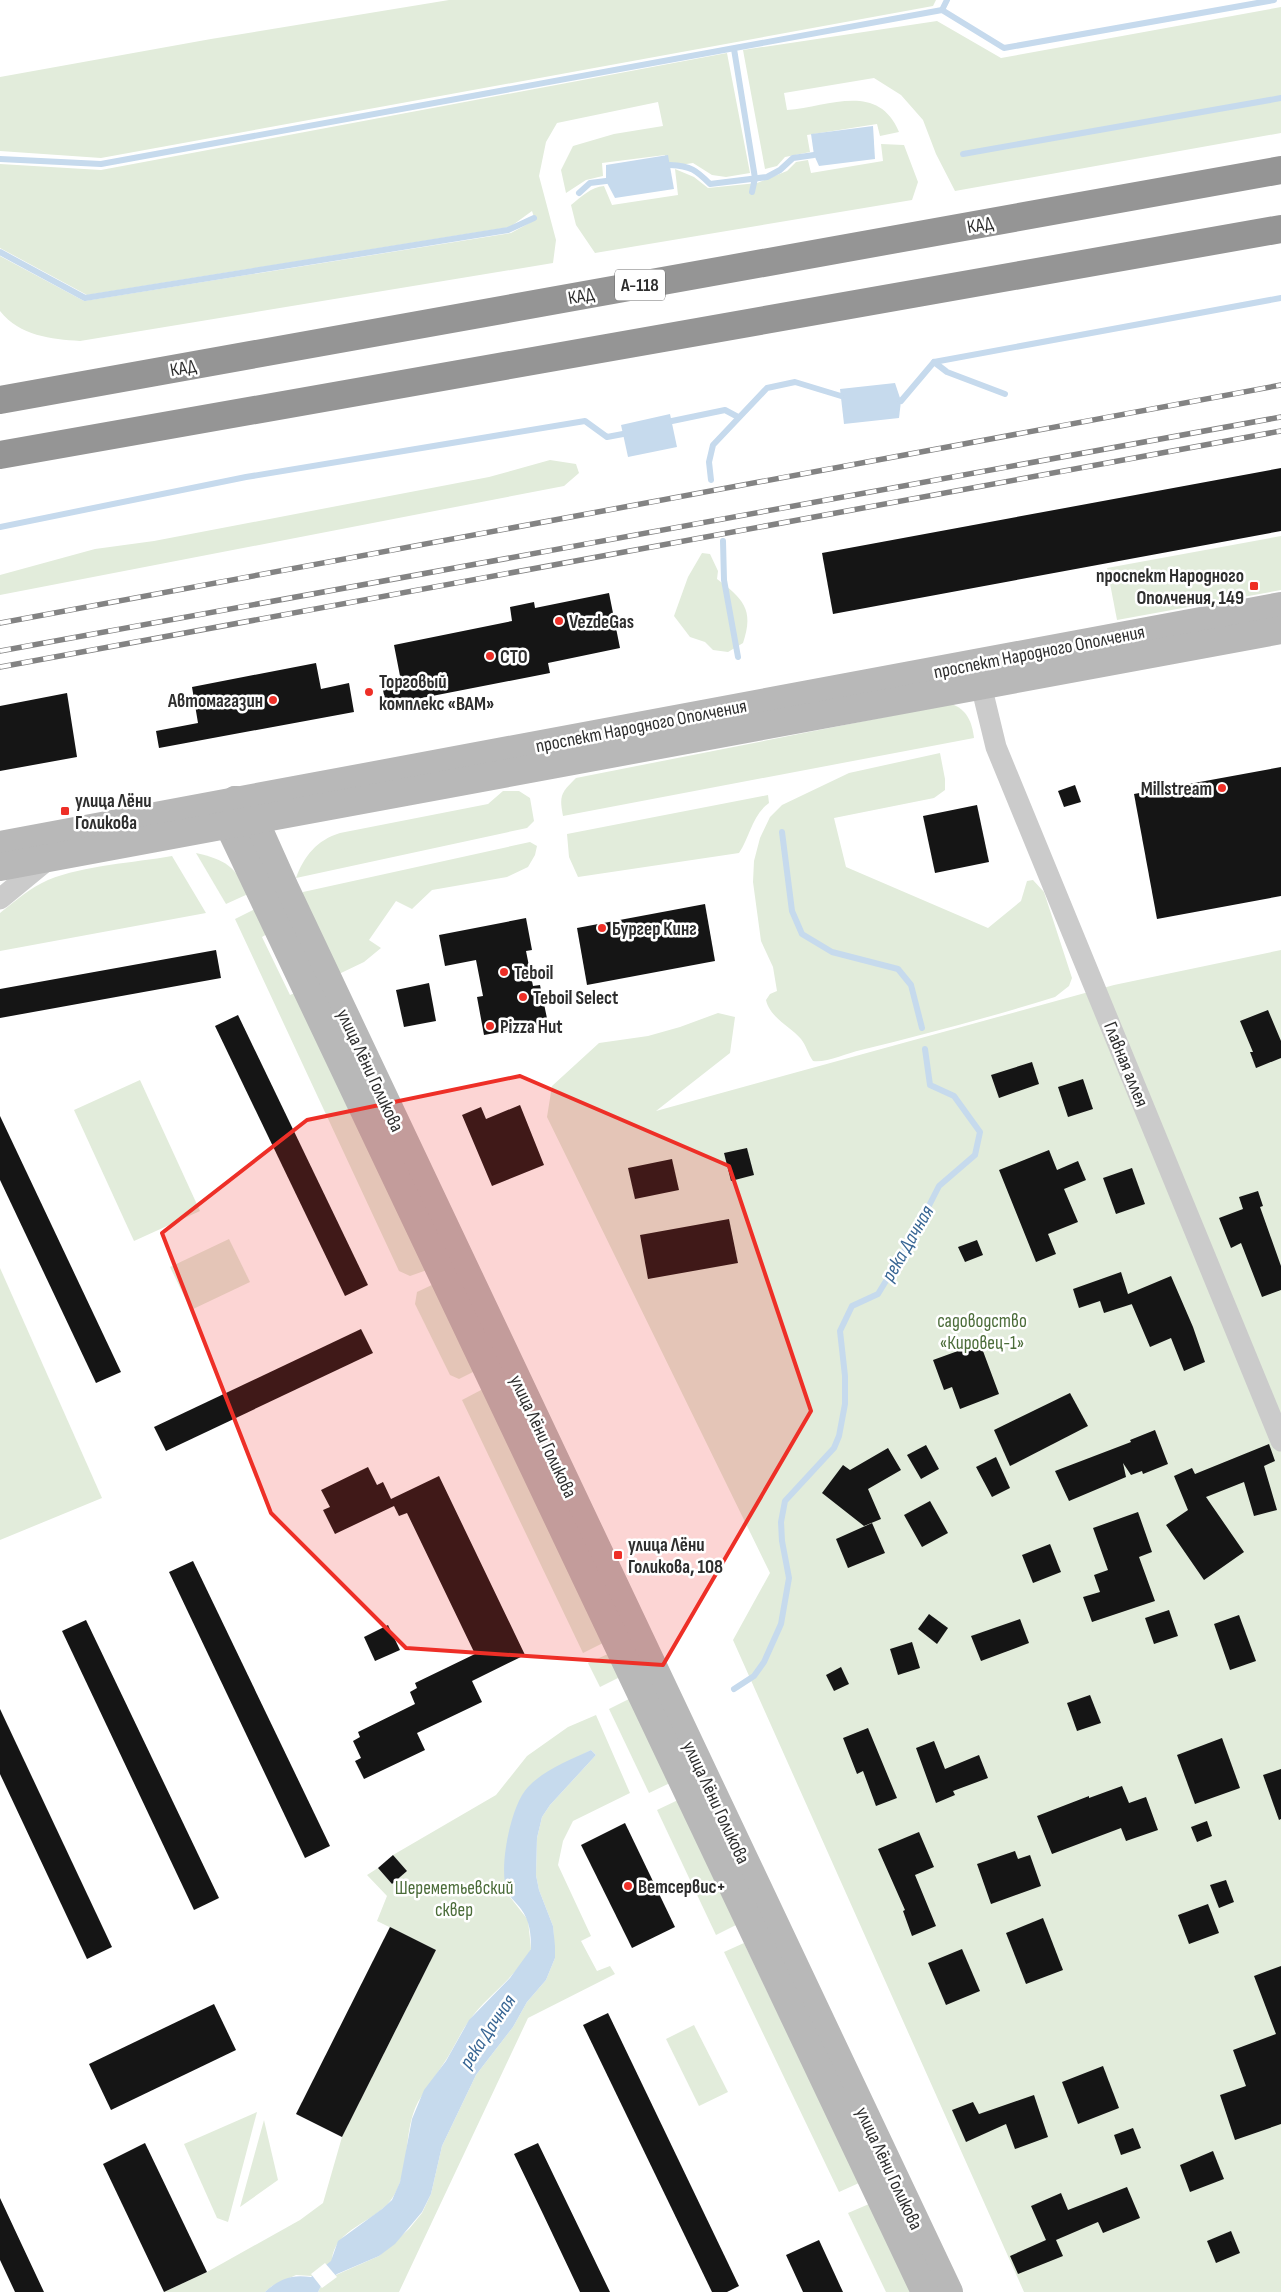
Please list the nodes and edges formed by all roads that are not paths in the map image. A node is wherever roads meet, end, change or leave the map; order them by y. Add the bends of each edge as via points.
1 (1281, 170) edge
2 (1281, 229) edge
3 (0, 400) edge
4 (0, 455) edge
5 (1281, 606) edge
6 (1281, 630) edge
7 (981, 685) junction
8 (240, 816) junction
9 (0, 845) edge
10 (50, 858) junction
11 (0, 868) edge
12 (0, 899) edge
13 (1281, 1441) edge
14 (925, 2292) edge
15 (949, 2292) edge

1 - 3 highway, КАД / А-118
2 - 4 highway
5 - 8 street, проспект Народного Ополчения
6 - 7 street, проспект Народного Ополчения
7 - 8 street, проспект Народного Ополчения via 502,773
7 - 13 street, Главная аллея via 996,747
8 - 9 street, проспект Народного Ополчения
8 - 10 street, проспект Народного Ополчения
8 - 14 street, улица Лёни Голикова
8 - 15 street, улица Лёни Голикова via 284,888
10 - 11 street, проспект Народного Ополчения
10 - 12 street

